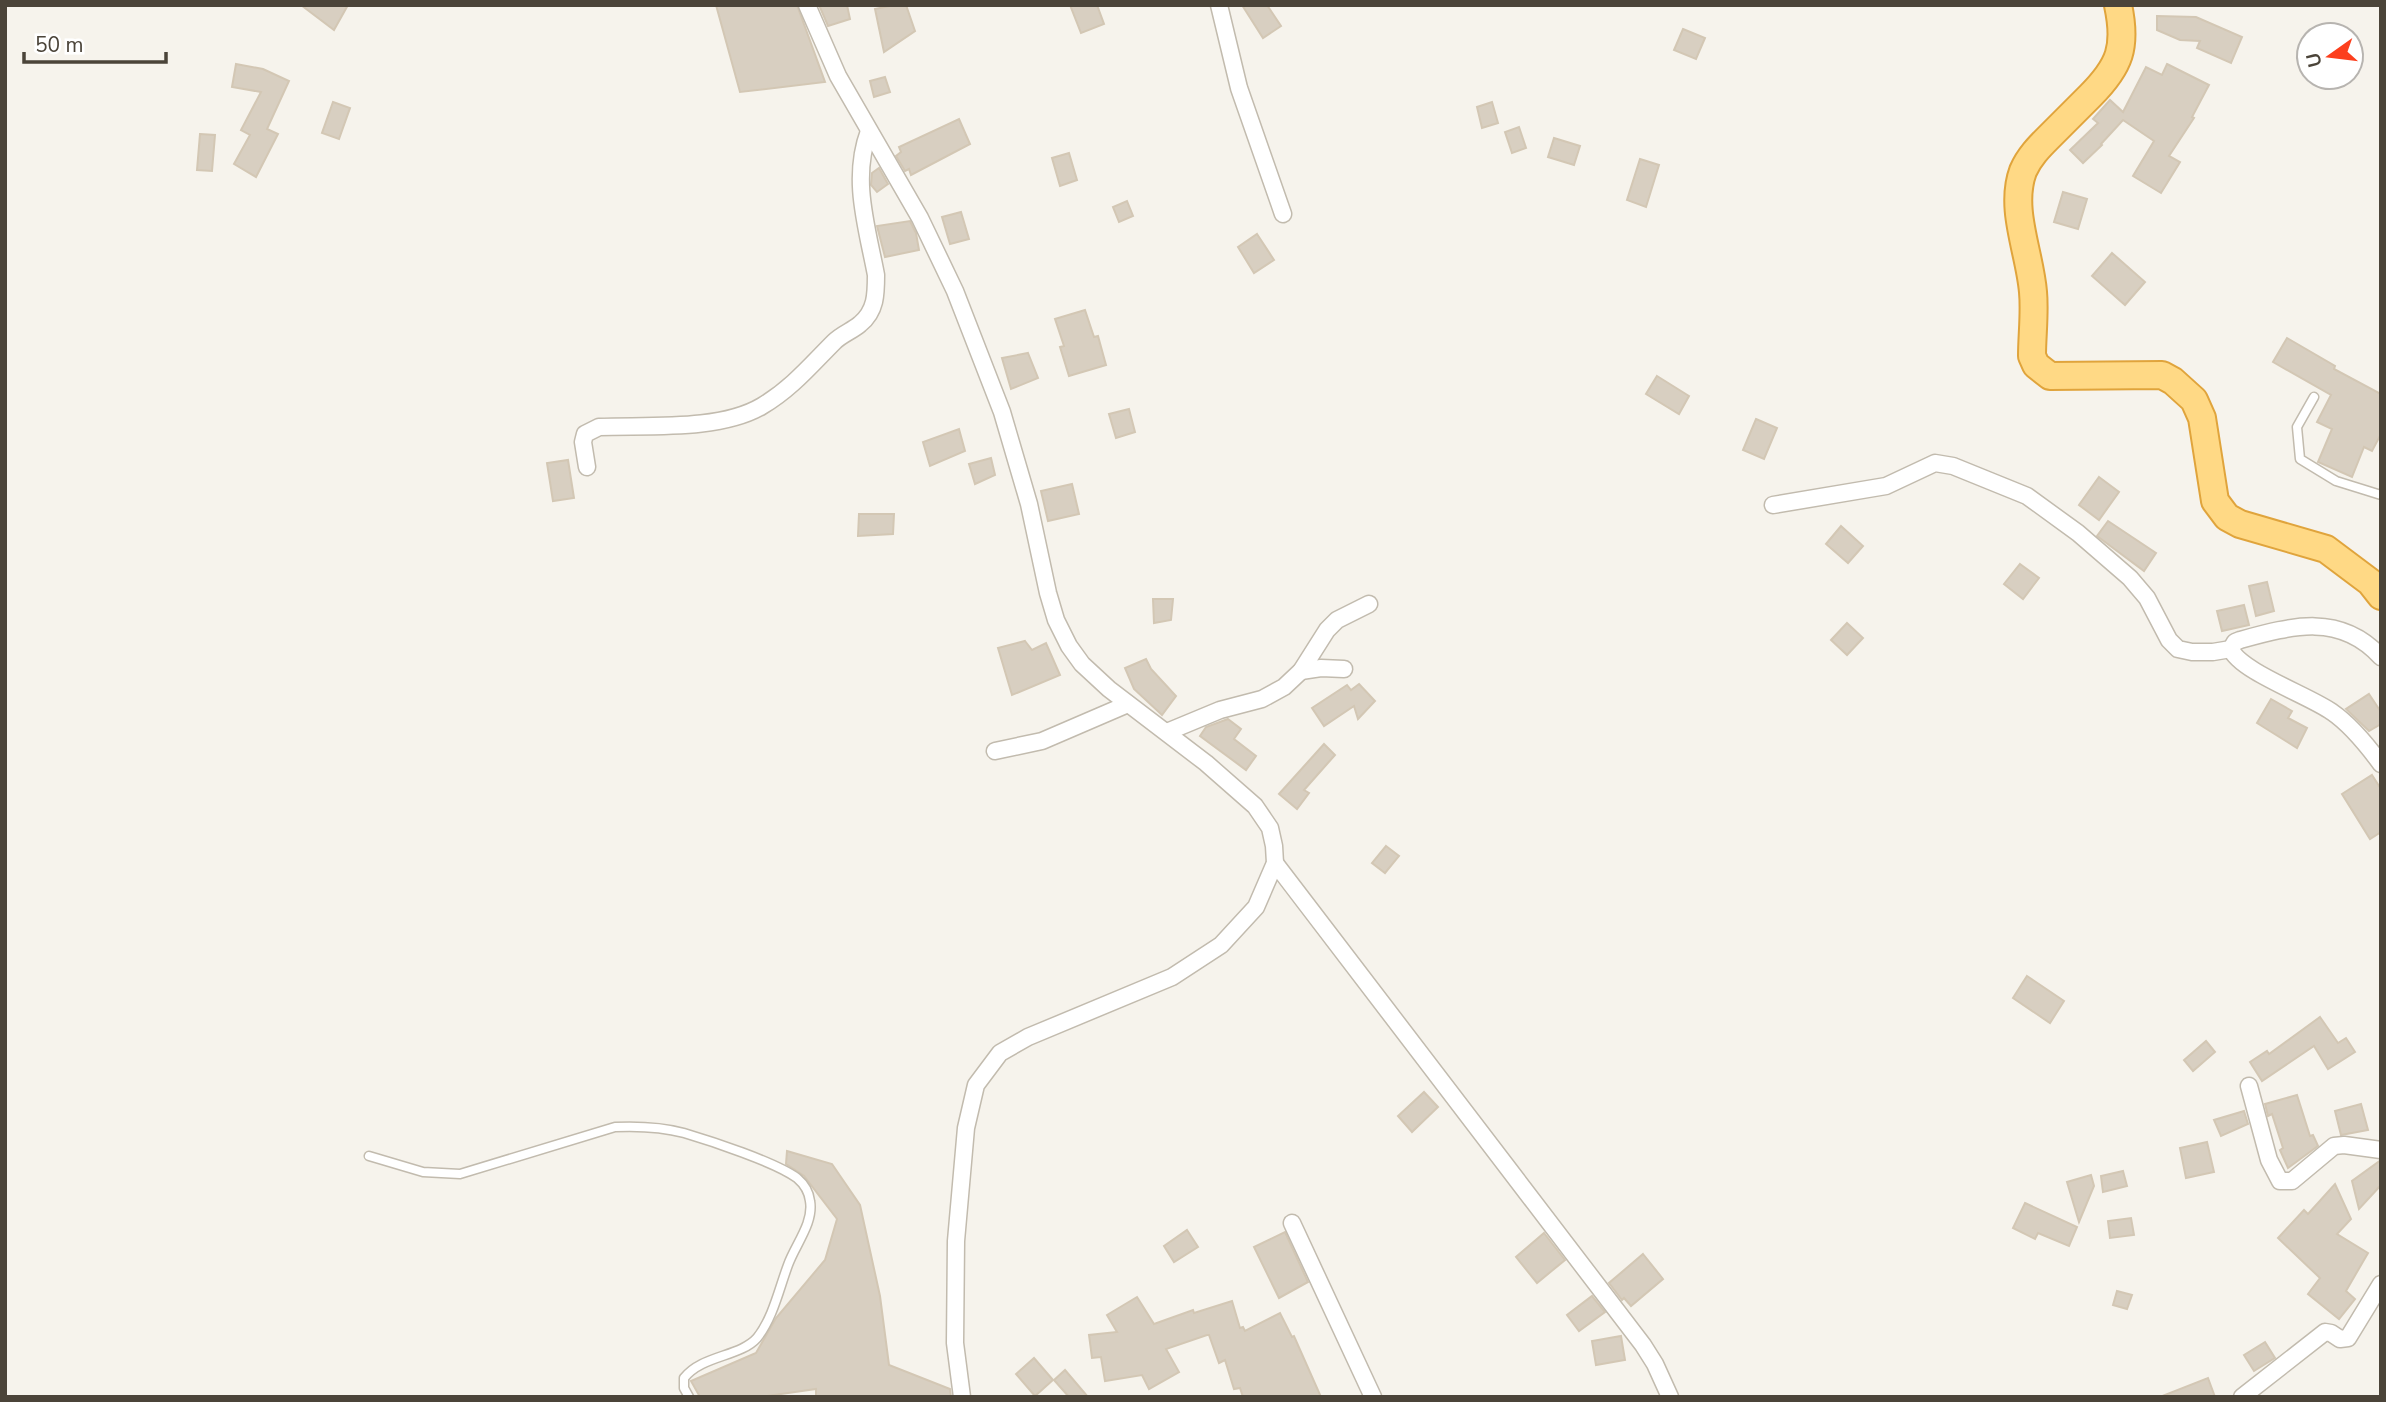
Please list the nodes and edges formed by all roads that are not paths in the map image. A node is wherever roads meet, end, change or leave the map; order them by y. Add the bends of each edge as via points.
1 (807, 5) edge
2 (1219, 5) edge
3 (2118, 5) edge
4 (869, 131) junction
5 (1283, 214) dead end
6 (2314, 397) dead end
7 (587, 467) dead end
8 (2381, 495) edge
9 (1773, 505) dead end
10 (2381, 596) edge
11 (1369, 604) dead end
12 (2231, 649) junction
13 (2381, 657) edge
14 (1344, 669) dead end
15 (1301, 671) junction
16 (1128, 704) junction
17 (1167, 732) junction
18 (995, 751) dead end
19 (2381, 764) edge
20 (1276, 863) junction
21 (2249, 1087) dead end
22 (2381, 1150) edge
23 (369, 1156) dead end
24 (1292, 1223) dead end
25 (2381, 1284) edge
26 (689, 1397) edge
27 (962, 1397) edge
28 (1373, 1397) edge
29 (1670, 1397) edge
30 (2242, 1397) edge

1 - 4 street via 838,76
2 - 5 street via 1239,88
3 - 10 highway via 2122,43 2117,65 2034,152 2022,175 2020,221 2033,292 2032,356 2036,365 2050,376 2162,375 2173,381 2194,400 2202,418 2215,501 2227,517 2326,549
4 - 7 street via 862,150 860,187 876,275 876,302 861,324 838,338 784,390 739,416 717,423 591,430 583,442
4 - 16 street via 949,279 1002,412 1056,620 1082,664
6 - 8 lane via 2297,427 2300,459 2336,481
9 - 12 street via 1886,486 1935,463 1953,466 2027,496 2078,533 2130,578 2178,649
11 - 15 street via 1337,620
12 - 13 street via 2240,640 2309,625 2350,633
12 - 19 street via 2255,671 2333,713
14 - 15 street
15 - 17 street via 1274,694
16 - 17 street
16 - 18 street via 1042,741
17 - 20 street via 1255,806 1270,828
20 - 27 street via 1256,906 1221,945 1172,977 1009,1047 976,1085 966,1128 956,1241 955,1343
20 - 29 street via 1643,1345
21 - 22 street via 2269,1160 2280,1181 2292,1181 2334,1146
23 - 26 lane via 423,1172 460,1174 615,1127 639,1126 683,1133 797,1178 810,1200 811,1216 762,1331 746,1347 692,1368 684,1378
24 - 28 street
25 - 30 street via 2348,1338 2325,1332

